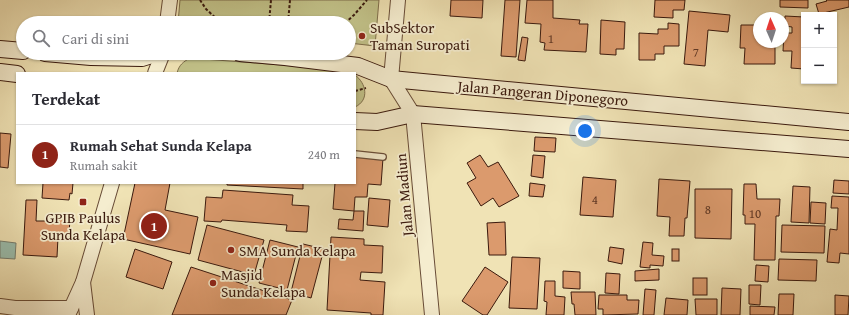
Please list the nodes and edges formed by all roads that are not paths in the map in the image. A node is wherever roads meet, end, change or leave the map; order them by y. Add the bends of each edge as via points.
1 (170, 0) edge
2 (398, 0) edge
3 (168, 16) edge
4 (0, 49) edge
5 (16, 50) edge
6 (160, 60) edge
7 (309, 60) edge
8 (0, 72) edge
9 (155, 72) edge
10 (16, 74) edge
11 (391, 79) junction
12 (413, 114) junction
13 (356, 121) edge
14 (849, 122) edge
15 (849, 149) edge
16 (356, 154) edge
17 (383, 158) dead end
18 (112, 184) edge
19 (83, 282) junction
20 (0, 306) edge
21 (19, 311) edge
22 (70, 311) edge
23 (87, 315) edge
24 (432, 315) edge

1 - 3 street
2 - 11 street
4 - 5 main road
6 - 9 street
7 - 11 main road, Jalan Pangeran Diponegoro via 358,66
8 - 10 main road
11 - 12 street, Jalan Madiun
11 - 14 main road, Jalan Pangeran Diponegoro
12 - 13 main road, Jalan Pangeran Diponegoro via 378,122
12 - 15 main road, Jalan Pangeran Diponegoro
12 - 24 street, Jalan Madiun
16 - 17 lane
18 - 19 street
19 - 22 street
19 - 23 street
20 - 21 street
21 - 22 street

